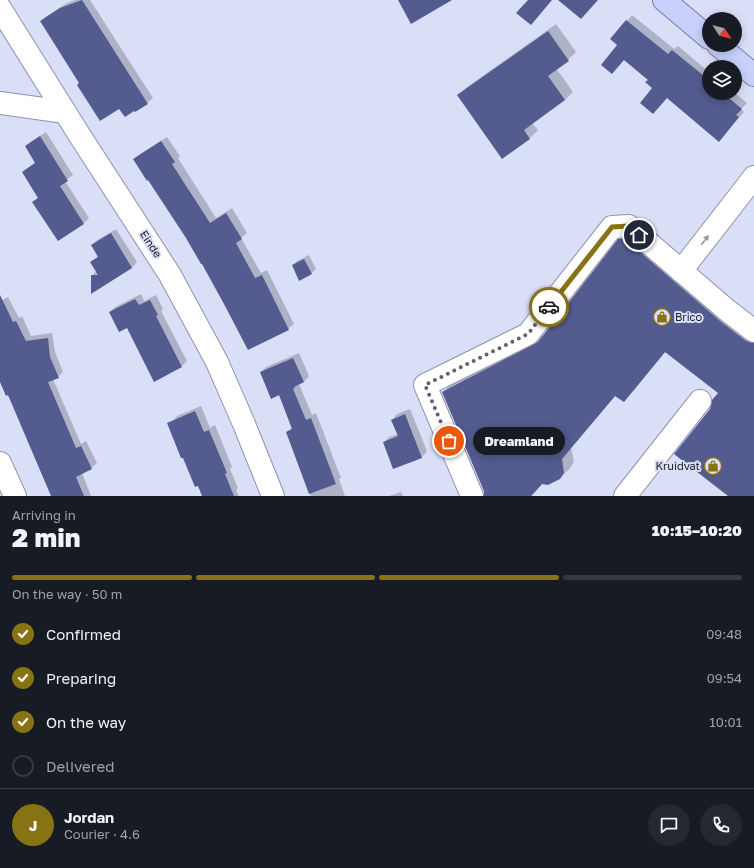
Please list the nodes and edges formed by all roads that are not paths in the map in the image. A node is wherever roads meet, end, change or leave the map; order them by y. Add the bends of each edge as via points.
1 (664, 0) edge
2 (0, 8) edge
3 (702, 32) edge
4 (726, 52) edge
5 (754, 75) edge
6 (0, 103) edge
7 (66, 112) junction
8 (754, 177) edge
9 (681, 271) junction
10 (754, 331) edge
11 (700, 400) dead end
12 (0, 463) edge
13 (14, 496) edge
14 (273, 496) edge
15 (472, 496) edge
16 (626, 496) edge

1 - 3 main road
2 - 7 street, Einde
4 - 5 main road
6 - 7 street
7 - 14 street, Einde via 170,275 217,362
9 -> 8 street
9 - 10 street
9 - 15 street via 629,226 612,227 528,334 425,385
11 - 16 street
12 - 13 street

